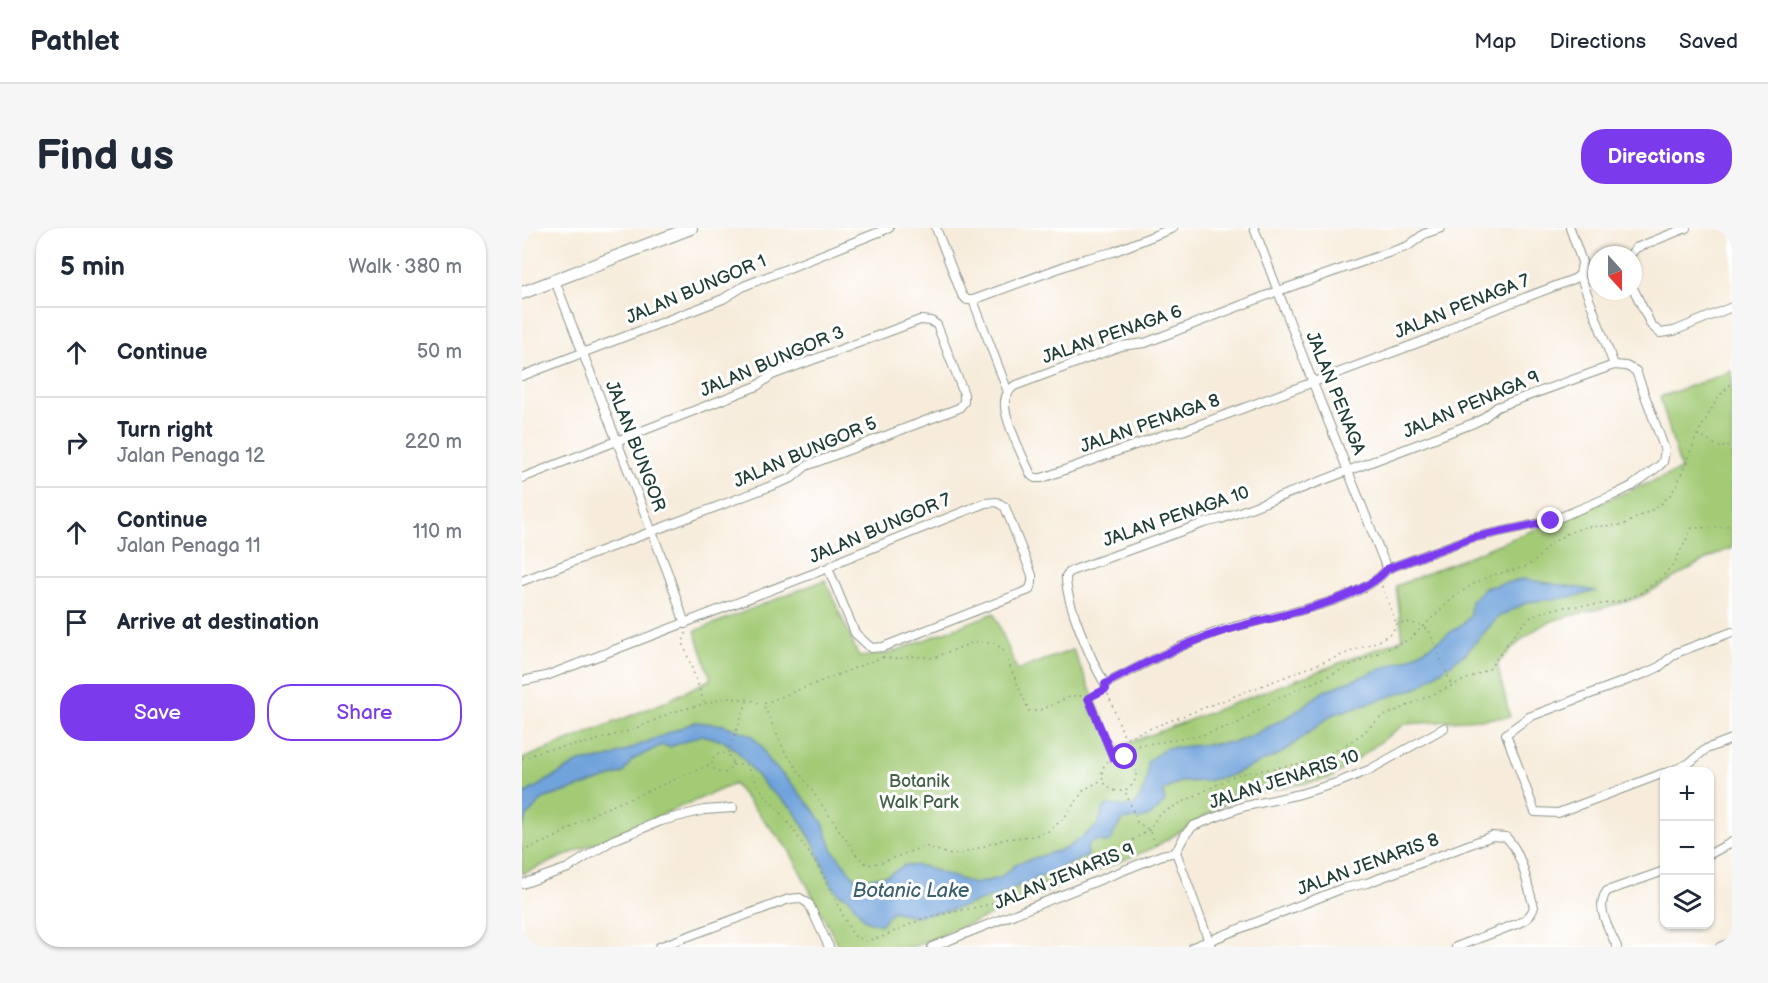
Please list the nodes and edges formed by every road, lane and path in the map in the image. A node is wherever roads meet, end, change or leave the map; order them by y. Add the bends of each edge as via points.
1 (691, 228) edge
2 (890, 228) edge
3 (936, 228) edge
4 (1173, 228) edge
5 (1254, 228) edge
6 (1441, 228) edge
7 (1686, 228) edge
8 (1571, 229) edge
9 (1641, 246) edge
10 (1580, 275) junction
11 (555, 280) junction
12 (1278, 291) junction
13 (522, 293) edge
14 (973, 300) junction
15 (1638, 300) edge
16 (1732, 307) edge
17 (582, 353) junction
18 (951, 363) joint
19 (1614, 365) junction
20 (522, 375) edge
21 (1313, 383) junction
22 (1732, 383) edge
23 (1008, 392) junction
24 (1697, 435) junction
25 (617, 442) junction
26 (1732, 447) edge
27 (1349, 471) junction
28 (522, 478) edge
29 (1732, 524) edge
30 (652, 532) junction
31 (828, 568) junction
32 (1387, 569) junction
33 (1380, 579) junction
34 (522, 581) edge
35 (685, 624) junction
36 (1397, 624) junction
37 (1423, 627) junction
38 (1732, 632) edge
39 (522, 681) edge
40 (1452, 685) junction
41 (1088, 698) junction
42 (748, 699) junction
43 (704, 703) junction
44 (763, 704) junction
45 (1444, 728) dead end
46 (1732, 739) edge
47 (727, 753) junction
48 (1125, 757) junction
49 (1113, 758) junction
50 (522, 759) edge
51 (712, 764) junction
52 (733, 765) junction
53 (1680, 767) edge
54 (1660, 775) edge
55 (1103, 779) junction
56 (1125, 791) junction
57 (733, 808) dead end
58 (1149, 830) junction
59 (1732, 842) edge
60 (522, 850) edge
61 (1176, 852) junction
62 (1714, 852) edge
63 (1162, 855) junction
64 (1660, 873) edge
65 (522, 884) edge
66 (1732, 942) edge
67 (1210, 944) edge
68 (659, 947) edge
69 (828, 947) edge
70 (932, 947) edge
71 (1194, 947) edge
72 (1456, 947) edge
73 (1617, 947) edge
74 (1720, 947) edge

1 - 11 street
2 - 17 street, JALAN BUNGOR 1
3 - 14 street via 962,295
4 - 14 street
5 - 12 street, JALAN PENAGA
6 - 12 street, JALAN PENAGA 6 via 1408,246
7 - 9 street
8 - 10 street via 1582,262
10 - 19 street
10 - 21 street, JALAN PENAGA 7
11 - 13 street
11 - 17 street, JALAN BUNGOR
12 - 21 street, JALAN PENAGA
12 - 23 street, JALAN PENAGA 6 via 1145,343 1121,346 1014,386
14 - 23 street
15 - 16 street via 1651,325 1660,333
17 - 20 street, JALAN BUNGOR 1
17 - 25 street, JALAN BUNGOR
18 - 25 street, JALAN BUNGOR 3 via 937,325 920,320 772,375 757,386
18 - 30 street, JALAN BUNGOR 5 via 964,394 959,408 806,466 792,478
19 - 27 street, JALAN PENAGA 9 via 1497,407 1474,423
19 - 32 street via 1636,371 1665,450 1659,466 1632,486 1551,521 1471,538
21 - 23 street, JALAN PENAGA 8 via 1042,478 1031,475 1017,442 1006,413
21 - 27 street, JALAN PENAGA
22 - 24 path via 1719,396
24 - 26 path via 1723,449 1724,445
24 - 37 path via 1677,485 1659,506 1623,525 1585,526 1566,534 1525,567 1475,582
25 - 28 street
25 - 30 street, JALAN BUNGOR
27 - 32 street, JALAN PENAGA
27 - 33 street, JALAN PENAGA 10 via 1071,571 1066,576 1066,589 1105,684 1216,633 1295,613
29 - 40 path via 1692,528 1675,562 1662,578 1641,593 1604,604 1545,611 1529,618 1489,669
30 - 34 street, JALAN BUNGOR 5
30 - 35 street, JALAN BUNGOR
31 - 31 street, JALAN BUNGOR 7 via 855,633 871,648 883,647 1029,590 1032,583 1005,507 997,502 985,503
31 - 35 street, JALAN BUNGOR 7
32 - 33 street
33 - 36 path
35 - 39 street, JALAN BUNGOR 7 via 546,676
35 - 43 path via 684,649
36 - 37 path via 1406,621
36 - 41 path via 1381,640 1128,737 1124,736 1106,689
37 - 40 path via 1429,631
37 - 48 path via 1410,639 1274,700 1238,723 1199,736 1141,745
38 - 54 street via 1676,653 1646,673 1529,717 1506,734 1534,812 1558,813
40 - 58 path via 1380,718 1342,747 1313,761 1236,775 1208,788 1159,814
41 - 44 path via 1081,694 1029,711 1000,647 978,641 933,658 883,657
41 - 49 path
42 - 43 path
42 - 44 path
42 - 47 path
43 - 50 path via 635,729 544,750
44 - 55 path via 784,750 868,865 925,846 961,855 1005,839 1049,831 1084,790
45 - 61 street, JALAN JENARIS 10 via 1369,770 1339,782 1242,807 1193,826
46 - 53 street via 1706,749
47 - 51 path via 719,753
47 - 52 path
48 - 49 path
48 - 56 path via 1136,771 1136,779
49 - 55 path via 1104,766
51 - 52 path via 723,773
51 - 60 path via 604,809 554,838
52 - 58 path via 746,765 818,866 853,935 865,941 882,938 924,918 1001,902 1118,850
55 - 56 path via 1109,789
56 - 58 path via 1137,822
57 - 65 street via 704,810 661,821 613,840 568,868
58 - 63 path
59 - 62 street
61 - 63 street, JALAN JENARIS 9
61 - 67 street
63 - 70 street, JALAN JENARIS 9
64 - 73 street via 1608,891 1603,897 1602,909
66 - 74 street
67 - 71 street, JALAN JENARIS 8
67 - 72 street, JALAN JENARIS 8 via 1341,889 1367,883 1491,836 1506,837 1512,843 1534,907 1528,918
68 - 69 street via 800,898 809,904

